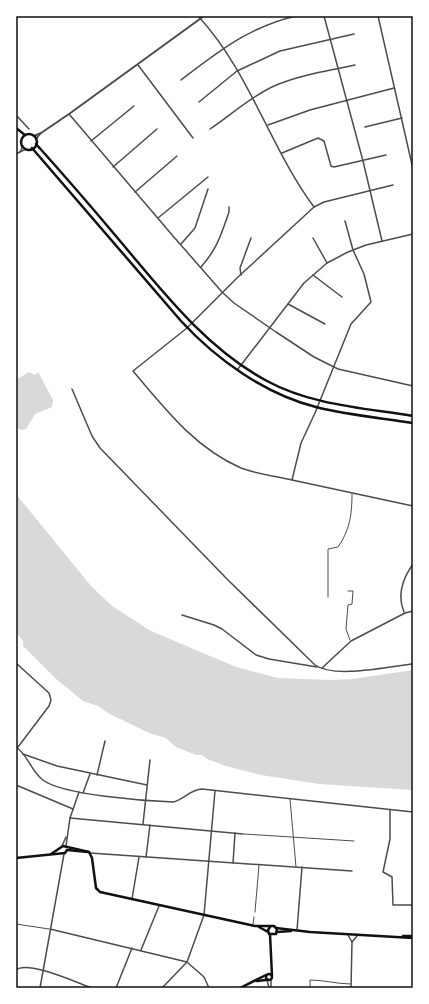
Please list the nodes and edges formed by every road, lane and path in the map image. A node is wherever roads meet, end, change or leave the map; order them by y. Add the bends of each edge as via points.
1 (198, 16) edge
2 (204, 16) edge
3 (296, 16) edge
4 (324, 16) edge
5 (378, 16) edge
6 (201, 19) junction
7 (354, 34) dead end
8 (331, 39) junction
9 (222, 48) junction
10 (138, 65) junction
11 (355, 65) dead end
12 (339, 68) junction
13 (237, 71) junction
14 (182, 80) dead end
15 (394, 88) junction
16 (253, 98) junction
17 (347, 100) junction
18 (199, 102) dead end
19 (134, 106) dead end
20 (69, 114) junction
21 (16, 115) edge
22 (402, 118) junction
23 (268, 125) junction
24 (365, 127) dead end
25 (16, 128) edge
26 (28, 129) dead end
27 (157, 129) dead end
28 (210, 129) dead end
29 (20, 132) junction
30 (41, 133) junction
31 (26, 135) junction
32 (34, 136) junction
33 (22, 138) junction
34 (193, 138) dead end
35 (36, 139) junction
36 (91, 141) junction
37 (36, 144) junction
38 (23, 146) junction
39 (32, 148) junction
40 (26, 149) junction
41 (20, 152) junction
42 (282, 153) junction
43 (16, 154) edge
44 (386, 155) dead end
45 (177, 156) dead end
46 (364, 161) junction
47 (113, 167) junction
48 (413, 169) edge
49 (208, 177) dead end
50 (393, 185) dead end
51 (208, 189) dead end
52 (370, 191) junction
53 (135, 192) junction
54 (229, 207) dead end
55 (314, 207) junction
56 (158, 218) junction
57 (345, 221) dead end
58 (413, 234) edge
59 (251, 238) dead end
60 (312, 238) dead end
61 (382, 241) junction
62 (180, 244) junction
63 (125, 247) junction
64 (353, 250) junction
65 (119, 251) junction
66 (327, 263) junction
67 (201, 267) junction
68 (241, 275) junction
69 (312, 275) junction
70 (222, 292) junction
71 (342, 297) dead end
72 (288, 304) junction
73 (192, 323) junction
74 (325, 324) dead end
75 (187, 328) junction
76 (270, 329) junction
77 (241, 364) junction
78 (333, 366) junction
79 (238, 369) junction
80 (413, 386) edge
81 (72, 389) dead end
82 (320, 401) junction
83 (318, 407) junction
84 (413, 416) edge
85 (413, 423) edge
86 (292, 480) junction
87 (352, 493) junction
88 (413, 506) edge
89 (413, 564) edge
90 (348, 591) dead end
91 (328, 597) dead end
92 (413, 611) edge
93 (405, 613) junction
94 (182, 615) dead end
95 (351, 641) junction
96 (16, 663) edge
97 (413, 664) edge
98 (319, 667) junction
99 (322, 668) junction
100 (105, 741) dead end
101 (17, 747) edge
102 (23, 754) junction
103 (150, 760) dead end
104 (90, 773) junction
105 (97, 775) junction
106 (16, 785) edge
107 (147, 785) junction
108 (216, 791) junction
109 (79, 792) junction
110 (83, 792) junction
111 (290, 798) junction
112 (146, 801) junction
113 (73, 809) junction
114 (390, 810) junction
115 (413, 812) edge
116 (70, 818) junction
117 (143, 824) junction
118 (150, 824) junction
119 (212, 831) junction
120 (235, 833) junction
121 (243, 834) joint
122 (67, 835) junction
123 (293, 837) junction
124 (354, 841) dead end
125 (61, 847) junction
126 (66, 847) junction
127 (64, 852) junction
128 (89, 853) junction
129 (48, 855) junction
130 (139, 856) junction
131 (146, 857) junction
132 (16, 858) edge
133 (210, 861) junction
134 (233, 863) junction
135 (259, 864) junction
136 (296, 867) junction
137 (302, 867) junction
138 (352, 871) dead end
139 (132, 899) junction
140 (159, 905) junction
141 (413, 905) edge
142 (255, 912) dead end
143 (204, 915) junction
144 (254, 917) dead end
145 (16, 924) edge
146 (254, 926) junction
147 (270, 927) junction
148 (276, 928) junction
149 (50, 929) junction
150 (296, 930) junction
151 (269, 933) junction
152 (276, 933) junction
153 (347, 934) junction
154 (360, 935) junction
155 (413, 937) edge
156 (352, 942) junction
157 (132, 948) junction
158 (271, 948) junction
159 (140, 950) junction
160 (187, 962) junction
161 (270, 962) junction
162 (16, 970) edge
163 (43, 970) junction
164 (267, 975) junction
165 (272, 977) junction
166 (266, 980) junction
167 (252, 982) junction
168 (351, 984) junction
169 (40, 988) edge
170 (92, 988) edge
171 (116, 988) edge
172 (162, 988) edge
173 (209, 988) edge
174 (240, 988) edge
175 (270, 988) edge
176 (310, 988) edge
177 (351, 988) edge

1 - 6 street
2 - 6 street
3 - 9 street via 269,23
4 - 8 street
5 - 15 street
6 - 9 street
6 - 10 street
7 - 8 street
8 - 12 street
8 - 13 street via 280,51
9 - 13 street
9 - 14 street
10 - 20 street
10 - 34 street
11 - 12 street
12 - 16 street via 291,80
12 - 17 street
13 - 16 street
13 - 18 street
15 - 17 street
15 - 22 street
16 - 23 street
16 - 28 street
17 - 23 street
17 - 46 street
19 - 36 street
20 - 30 street
20 - 36 street
21 - 26 street
22 - 24 street
22 - 48 street
23 - 42 street
25 - 29 main road
27 - 47 street
29 - 31 main road
29 - 33 main road
30 - 32 street
30 - 35 street
31 - 32 main road
31 - 33 main road
32 - 35 main road
33 - 38 main road
35 - 37 main road
36 - 47 street
37 - 39 main road
37 - 63 main road
38 - 40 main road
38 - 41 street
39 - 40 main road
39 - 65 main road
40 - 41 street
41 - 43 street
42 - 46 street via 318,138 324,141 331,166
42 - 55 street via 295,180
44 - 46 street
45 - 53 street
46 - 52 street
47 - 53 street
49 - 56 street
50 - 52 street
51 - 62 street via 195,228
52 - 55 street via 324,202
52 - 61 street
53 - 56 street
54 - 67 street via 219,243
55 - 68 street
56 - 62 street
57 - 64 street
58 - 61 street
59 - 68 street via 240,268
60 - 66 street
61 - 64 street
62 - 67 street
63 - 65 main road
63 - 73 main road
64 - 66 street
64 - 78 street via 364,274 370,304 351,324
65 - 75 main road
66 - 69 street
67 - 70 street
68 - 70 street
69 - 71 street
69 - 72 street
70 - 73 street
70 - 76 street
72 - 74 street
72 - 76 street
73 - 75 street
73 - 77 main road
75 - 79 main road
75 - 86 street via 133,371 167,411 201,444 242,468
76 - 77 street
76 - 78 street
77 - 79 street
77 - 82 main road via 267,381
78 - 80 street
78 - 82 street
79 - 83 main road via 280,395
81 - 98 street via 92,436 100,448 227,579
82 - 83 street
82 - 84 main road
83 - 85 main road
83 - 86 street via 301,444
86 - 87 street
87 - 88 street
87 - 91 street via 350,526 338,547 328,549
89 - 93 street via 404,576 402,584 401,602
90 - 95 street via 353,591 352,604 348,605 346,630
92 - 93 street
93 - 95 street
94 - 98 street via 218,627 256,655
95 - 99 street
96 - 101 street via 51,698 49,706
97 - 99 street via 343,671
98 - 99 street
100 - 105 street
101 - 102 street
102 - 104 street
102 - 109 street via 32,770 43,781
103 - 107 street
104 - 105 street
104 - 110 street
105 - 107 street
106 - 113 street
107 - 112 street
108 - 111 street
108 - 112 street via 195,790 173,802
108 - 119 street
109 - 110 street
109 - 113 street
110 - 112 street
111 - 114 street
111 - 123 street
112 - 117 street
113 - 116 street
114 - 115 street
114 - 141 street via 383,872 392,878 393,905
116 - 117 street
116 - 122 street
117 - 118 street
118 - 119 street
118 - 131 street
119 - 120 street
119 - 133 street
120 - 121 street
120 - 134 street
121 - 123 street
122 - 125 street
122 - 126 street
123 - 124 street
123 - 136 street
125 - 126 main road
125 - 127 main road
125 - 129 main road
126 - 127 main road
126 - 128 main road
127 - 128 main road
127 - 129 main road
127 - 149 street
128 - 130 street
128 - 139 main road via 97,889
129 - 132 main road
130 - 131 street
130 - 139 street
131 - 133 street
133 - 134 street
133 - 143 street
134 - 135 street
135 - 136 street
135 - 142 street
136 - 137 street
137 - 138 street
137 - 150 street
139 - 140 main road
140 - 143 main road
140 - 159 street
143 - 146 main road
143 - 160 street
144 - 146 street
145 - 149 street
146 - 147 main road
146 - 151 main road
147 - 148 main road
147 - 151 main road
148 - 150 main road
148 - 152 main road
149 - 157 street
149 - 163 street
150 - 152 main road
150 - 153 main road
151 - 152 main road
151 - 158 main road
152 - 158 main road
153 - 154 main road
153 - 156 street
154 - 155 main road
154 - 156 street
156 - 168 street
157 - 159 street
157 - 171 street
158 - 161 main road
159 - 160 street
160 - 172 street
160 - 173 street via 204,977
161 - 164 main road
161 - 165 main road
162 - 163 street
163 - 169 street
163 - 170 street
164 - 165 main road
164 - 166 main road
164 - 167 main road
165 - 166 main road
165 - 175 street
166 - 167 main road
166 - 175 street
167 - 174 main road
168 - 176 street via 310,980
168 - 177 street

